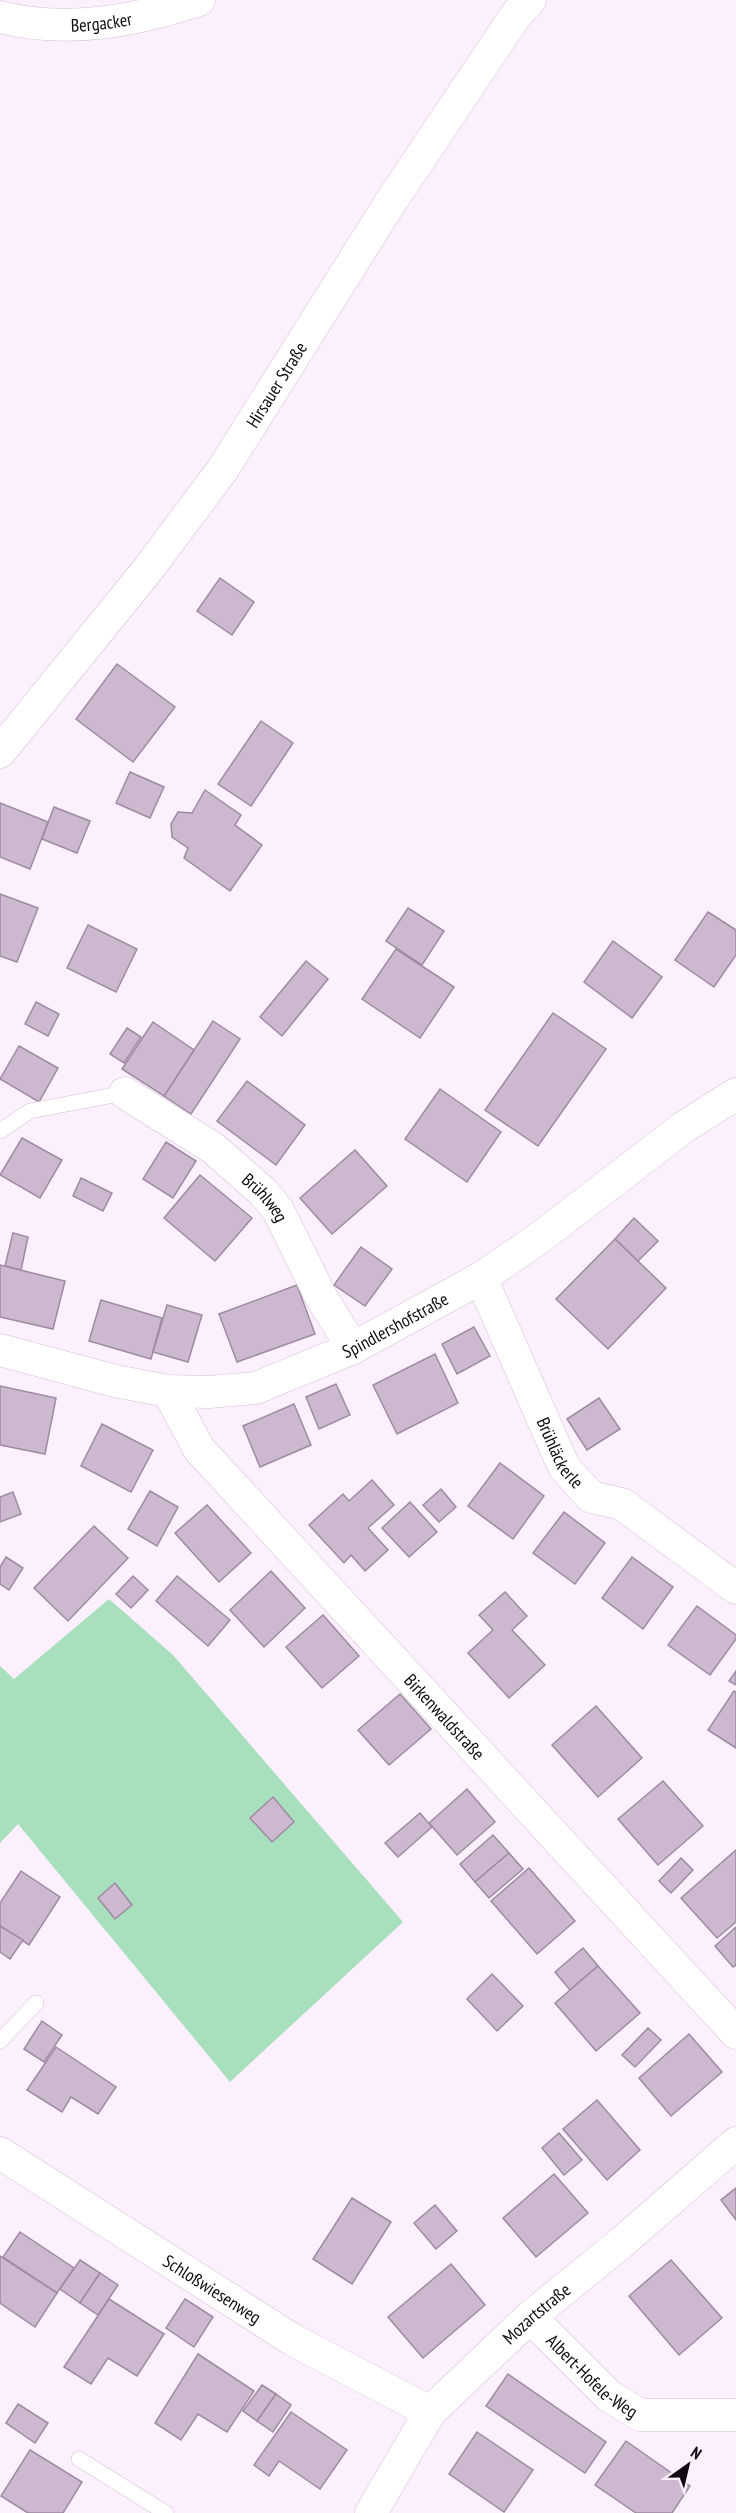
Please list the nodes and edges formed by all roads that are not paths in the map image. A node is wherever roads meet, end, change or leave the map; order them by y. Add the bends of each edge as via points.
1 (199, 0) edge
2 (519, 5) edge
3 (0, 17) edge
4 (0, 752) edge
5 (125, 1093) joint
6 (736, 1094) edge
7 (0, 1131) edge
8 (481, 1278) junction
9 (353, 1348) junction
10 (0, 1350) edge
11 (168, 1390) junction
12 (736, 1588) edge
13 (36, 2002) dead end
14 (736, 2033) edge
15 (0, 2041) edge
16 (736, 2144) edge
17 (1, 2156) edge
18 (530, 2317) junction
19 (430, 2412) junction
20 (736, 2415) edge
21 (80, 2459) dead end
22 (166, 2513) edge
23 (371, 2513) edge

1 - 3 street, Bergacker via 126,20 84,25
2 - 4 street, Hirsauer Straße via 224,469
5 - 7 lane via 30,1110
5 - 9 street, Brühlweg via 213,1148 263,1192 278,1210 321,1297
6 - 8 street, Spindlershofstraße via 684,1127
8 - 9 street, Spindlershofstraße
8 - 12 street, Brühläckerle via 564,1467 591,1497 622,1504
9 - 11 street, Spindlershofstraße via 256,1388
10 - 11 street, Spindlershofstraße via 115,1381
11 - 14 street, Birkenwaldstraße via 199,1449
13 - 15 lane
16 - 18 street, Mozartstraße
17 - 19 street, Schloßwiesenweg via 293,2340
18 - 19 street, Mozartstraße
18 - 20 street, Albert-Hofele-Weg via 609,2396 640,2415
19 - 23 street, Mozartstraße
21 - 22 lane

